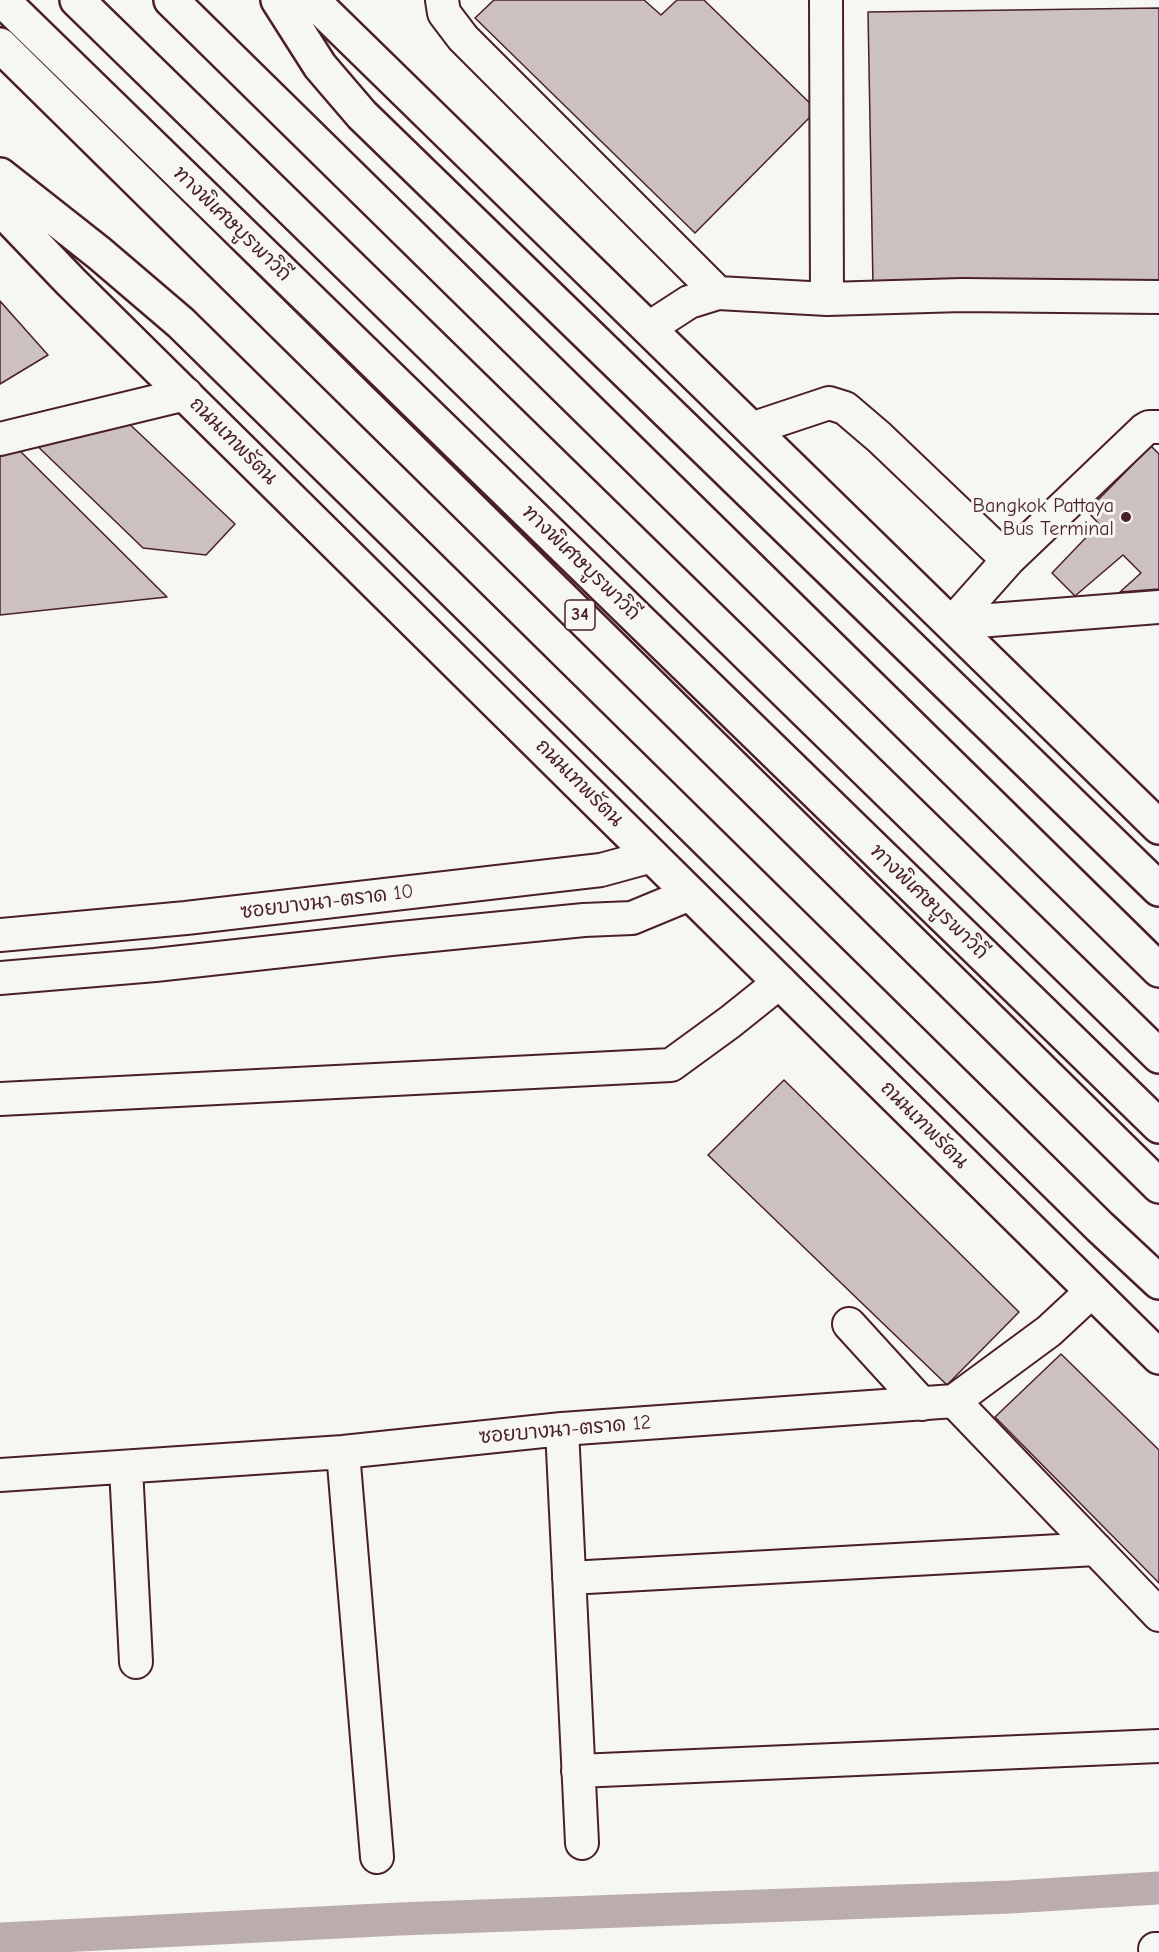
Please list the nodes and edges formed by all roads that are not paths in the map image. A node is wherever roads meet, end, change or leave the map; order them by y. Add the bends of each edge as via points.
1 (2, 0) edge
2 (77, 0) edge
3 (171, 0) edge
4 (278, 0) edge
5 (312, 0) edge
6 (442, 0) edge
7 (826, 0) edge
8 (0, 45) edge
9 (0, 175) edge
10 (0, 208) edge
11 (718, 293) junction
12 (1159, 297) edge
13 (827, 298) junction
14 (649, 328) junction
15 (186, 394) junction
16 (1159, 427) edge
17 (751, 429) junction
18 (0, 439) edge
19 (1008, 561) junction
20 (1159, 608) edge
21 (952, 623) junction
22 (1159, 827) edge
23 (652, 856) junction
24 (1159, 889) edge
25 (690, 894) junction
26 (0, 935) edge
27 (1159, 970) edge
28 (0, 978) edge
29 (780, 982) junction
30 (1159, 1056) edge
31 (0, 1099) edge
32 (1159, 1126) edge
33 (1159, 1186) edge
34 (1159, 1282) edge
35 (1092, 1291) junction
36 (849, 1324) dead end
37 (1159, 1357) edge
38 (954, 1401) junction
39 (922, 1404) junction
40 (562, 1429) junction
41 (343, 1452) junction
42 (126, 1468) junction
43 (0, 1475) edge
44 (1096, 1549) junction
45 (569, 1578) junction
46 (1159, 1615) edge
47 (136, 1662) dead end
48 (1159, 1746) edge
49 (578, 1771) junction
50 (582, 1843) dead end
51 (377, 1857) dead end

1 - 32 main road, ทางพิเศษบูรพาวิถี
2 - 30 main road
3 - 27 main road
4 - 24 main road via 320,66 362,115
5 - 14 main road
6 - 11 street via 444,13 463,38
7 - 13 street
8 - 33 main road, 34
9 - 34 main road via 172,315
10 - 15 main road, ถนนเทพรัตน
11 - 13 street
11 - 14 street via 689,302
12 - 13 street
14 - 17 main road
15 - 18 street
15 - 23 main road, ถนนเทพรัตน
16 - 19 street via 1144,430
17 - 19 street via 829,403 845,408
17 - 21 main road
19 - 21 street
20 - 21 street
21 - 22 main road
23 - 25 main road, ถนนเทพรัตน
23 - 26 street, ซอยบางนา-ตราด 10 via 589,871 186,918
25 - 28 street via 632,918
25 - 29 main road, ถนนเทพรัตน
29 - 31 street via 672,1065
29 - 35 main road, ถนนเทพรัตน
35 - 37 main road, ถนนเทพรัตน
35 - 38 street via 1049,1331
36 - 39 street
38 - 39 street, ซอยบางนา-ตราด 12
38 - 44 street
39 - 40 street, ซอยบางนา-ตราด 12
40 - 41 street, ซอยบางนา-ตราด 12
40 - 45 street
41 - 42 street, ซอยบางนา-ตราด 12
41 - 51 street
42 - 43 street, ซอยบางนา-ตราด 12
42 - 47 street
44 - 45 street
44 - 46 street
45 - 49 street
48 - 49 street
49 - 50 street

